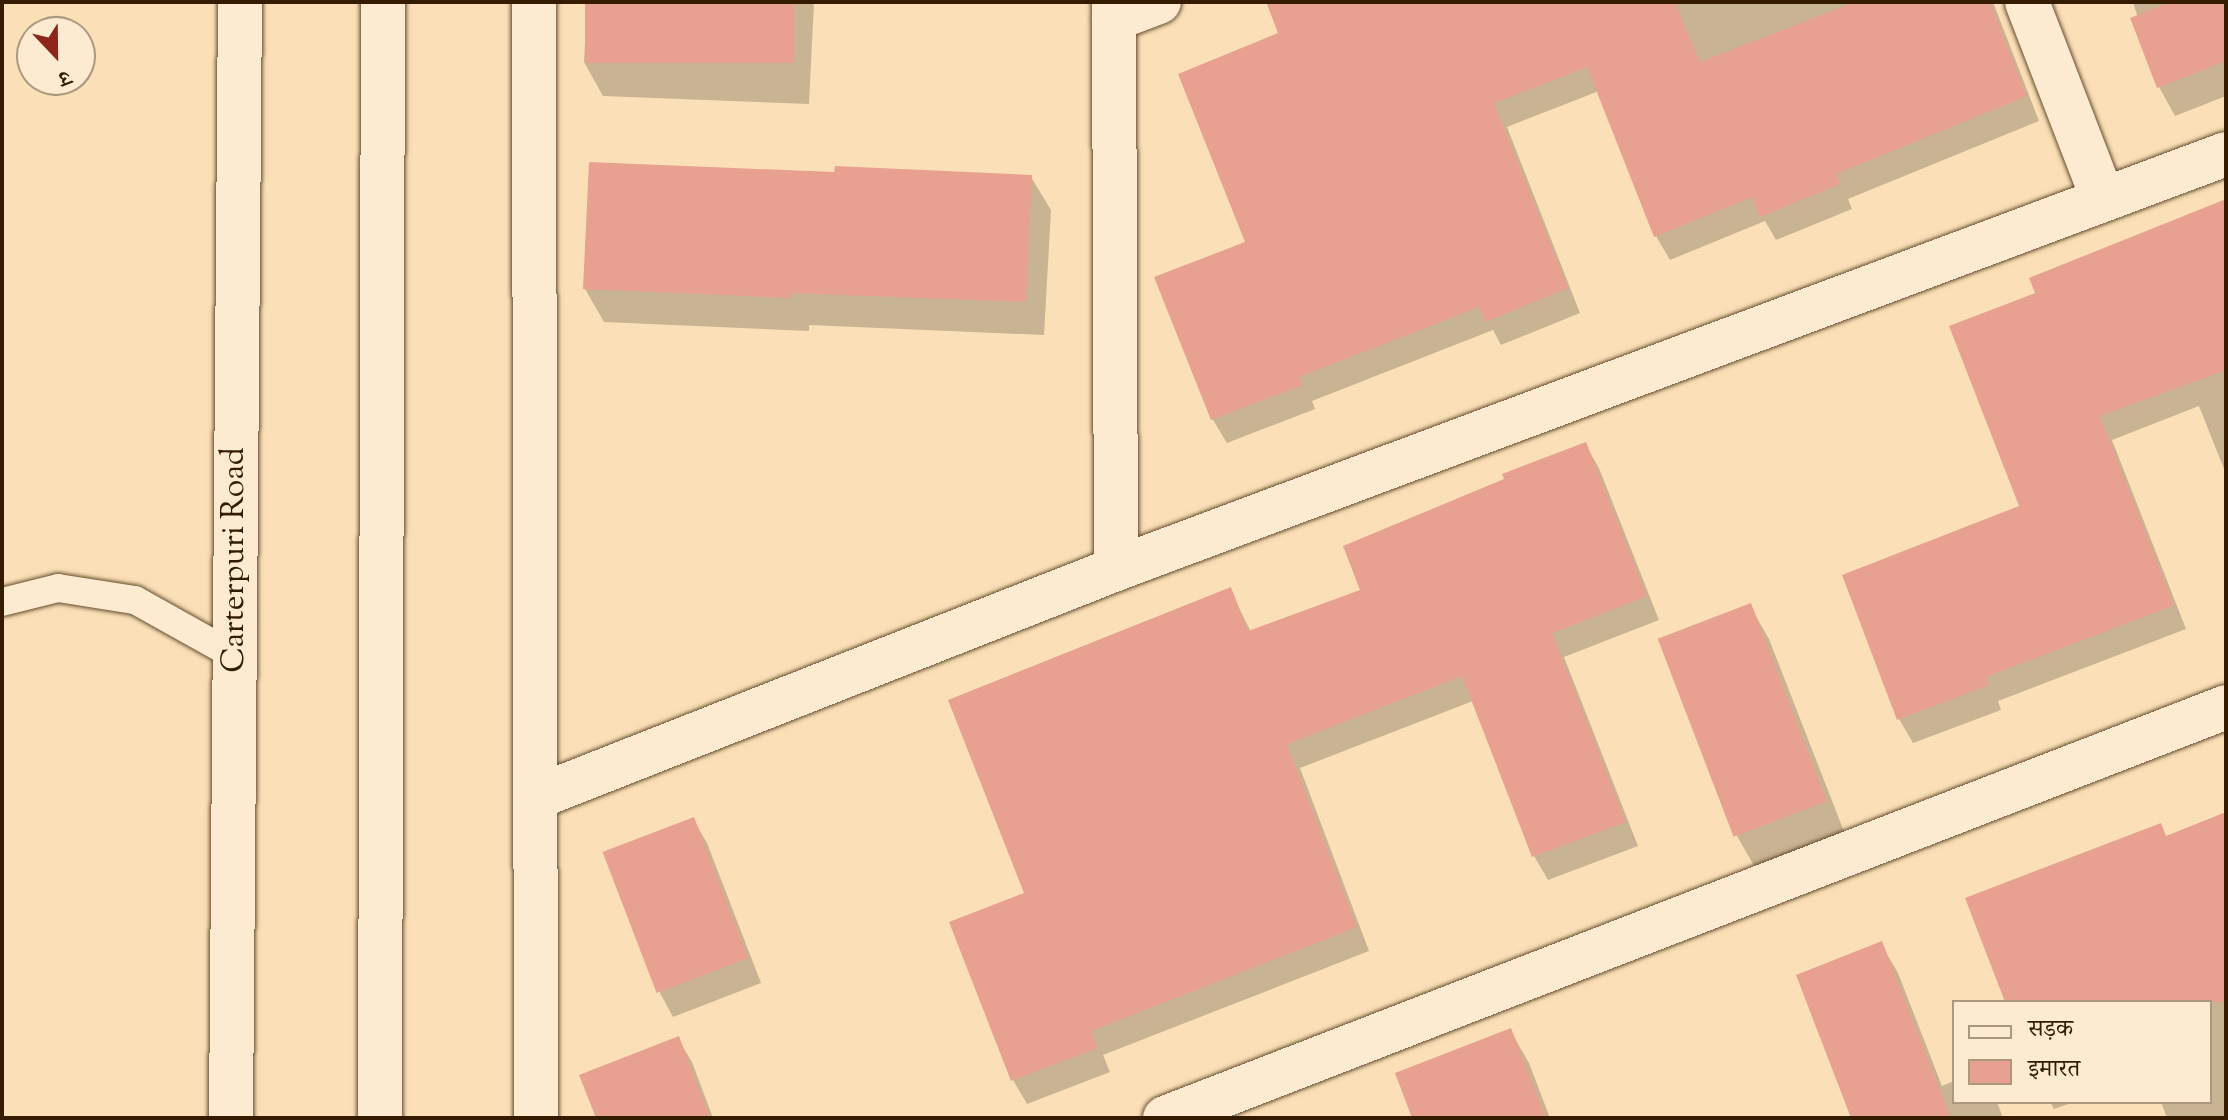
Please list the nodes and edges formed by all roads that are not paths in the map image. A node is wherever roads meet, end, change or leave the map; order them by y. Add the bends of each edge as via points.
1 (240, 2) edge
2 (383, 2) edge
3 (534, 2) edge
4 (1159, 2) edge
5 (2027, 2) edge
6 (1114, 10) edge
7 (2226, 154) edge
8 (2103, 199) junction
9 (1116, 569) junction
10 (2, 602) edge
11 (235, 656) junction
12 (2226, 707) edge
13 (537, 797) junction
14 (231, 1118) edge
15 (380, 1118) edge
16 (536, 1118) edge
17 (1165, 1118) edge

1 - 11 street, Carterpuri Road
2 - 15 street
3 - 13 street
4 - 6 street
5 - 8 street
6 - 9 street
7 - 8 street
8 - 9 street
9 - 13 street
10 - 11 lane via 58,588 135,600
11 - 14 street, Carterpuri Road
12 - 17 street
13 - 16 street

